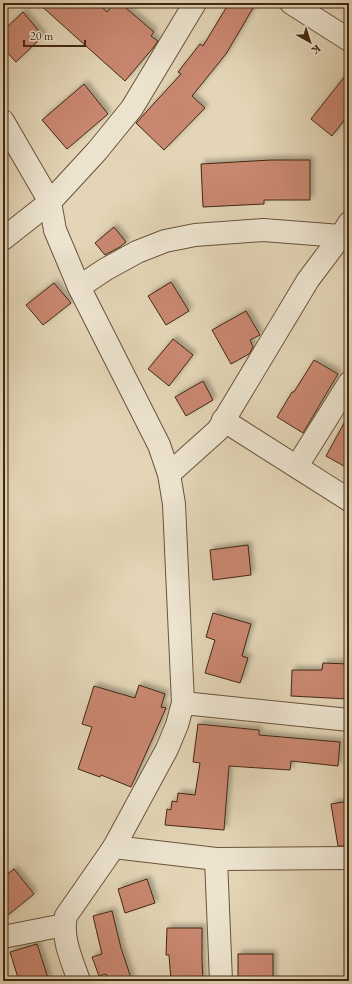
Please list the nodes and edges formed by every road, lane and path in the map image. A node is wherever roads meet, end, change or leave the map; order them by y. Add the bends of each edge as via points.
1 (195, 3) edge
2 (291, 3) edge
3 (349, 40) edge
4 (3, 121) edge
5 (50, 202) junction
6 (346, 233) edge
7 (3, 239) edge
8 (79, 287) junction
9 (349, 383) edge
10 (223, 420) junction
11 (297, 466) junction
12 (169, 474) junction
13 (349, 500) edge
14 (183, 703) junction
15 (349, 720) edge
16 (114, 847) junction
17 (349, 858) edge
18 (216, 859) junction
19 (64, 925) junction
20 (3, 937) edge
21 (79, 981) edge
22 (221, 981) edge

1 - 5 street via 132,108
2 - 3 street
4 - 5 street
5 - 7 street
5 - 8 street via 55,230
6 - 8 street via 263,230 195,235 165,241 137,252
6 - 10 street via 308,280
8 - 12 street via 159,445
9 - 11 street
10 - 11 street
10 - 12 street via 218,430
11 - 13 street
12 - 14 street via 174,504
14 - 15 street
14 - 16 street via 167,749
16 - 18 street
16 - 19 street via 72,906
17 - 18 street
18 - 22 street
19 - 20 street
19 - 21 street via 64,934

